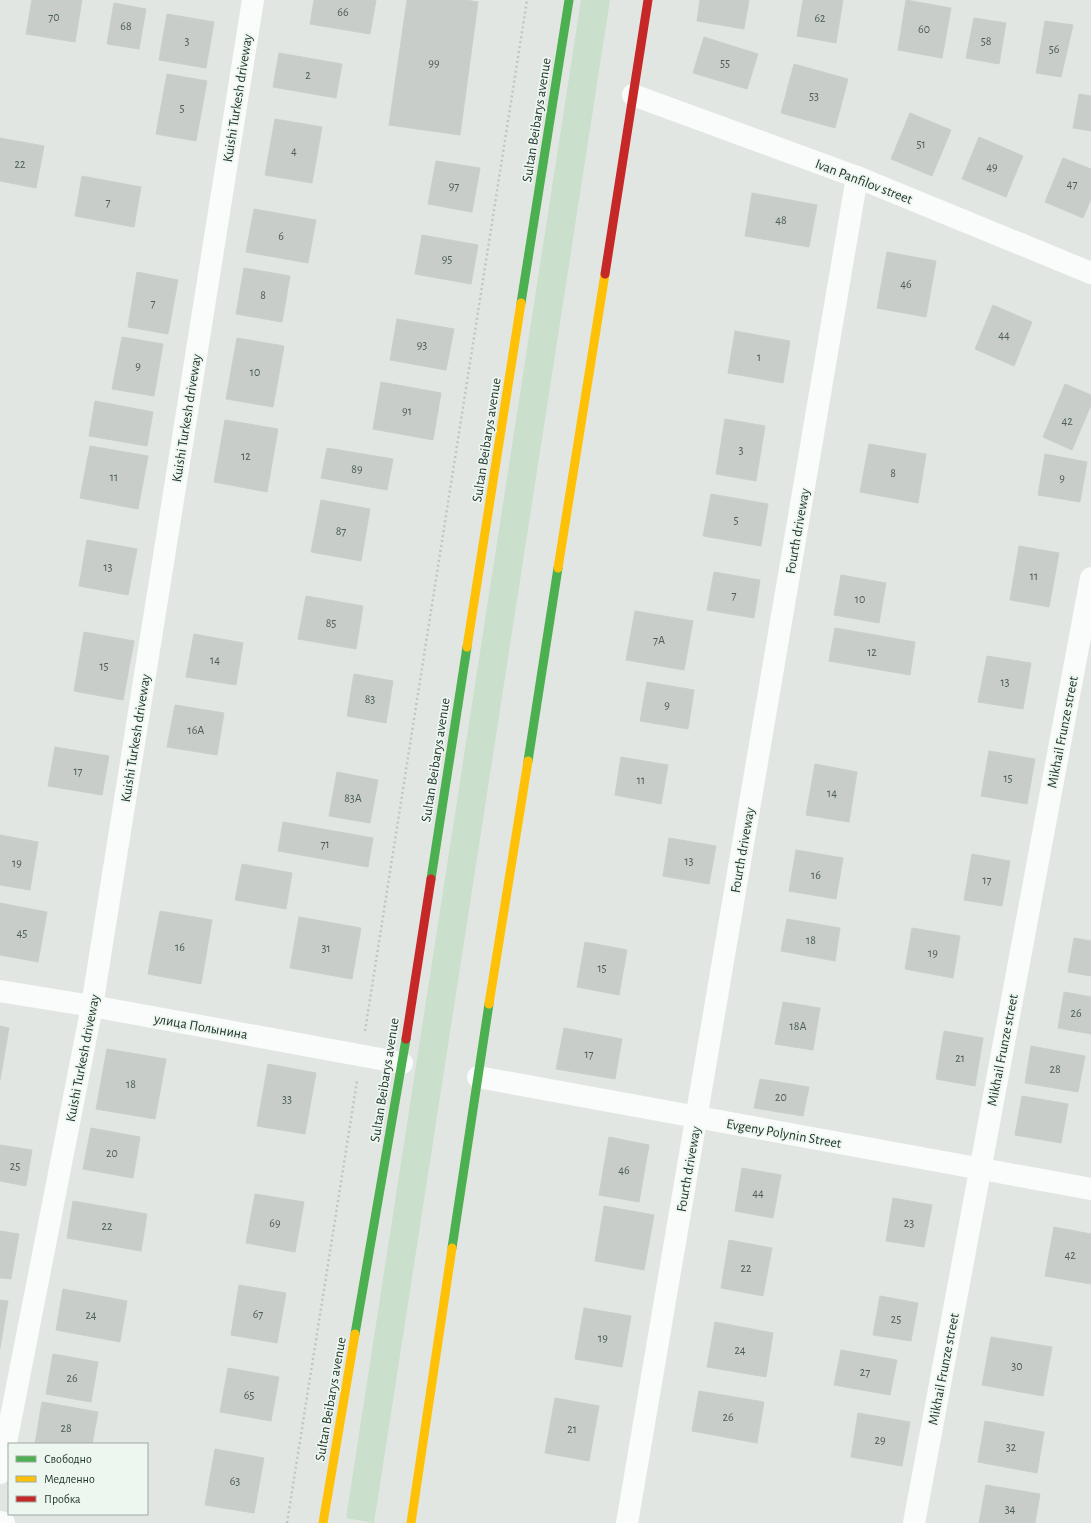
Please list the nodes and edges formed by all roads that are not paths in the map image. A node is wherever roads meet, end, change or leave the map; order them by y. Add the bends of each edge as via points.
1 (253, 0) edge
2 (569, 0) edge
3 (648, 0) edge
4 (634, 95) junction
5 (857, 177) junction
6 (1091, 274) edge
7 (1091, 578) edge
8 (0, 991) edge
9 (92, 1006) junction
10 (402, 1063) junction
11 (478, 1076) junction
12 (696, 1117) junction
13 (980, 1169) junction
14 (1091, 1189) edge
15 (0, 1473) edge
16 (0, 1522) edge
17 (4, 1523) edge
18 (323, 1523) edge
19 (411, 1523) edge
20 (627, 1523) edge
21 (914, 1523) edge

1 - 9 street, Kuishi Turkesh driveway
2 - 10 main road, Sultan Beibarys avenue
3 - 4 main road
4 - 5 street, Ivan Panfilov street
4 - 11 main road
5 - 6 street, Ivan Panfilov street
5 - 12 street, Fourth driveway
7 - 13 street, Mikhail Frunze street
8 - 9 street, улица Полынина
9 - 10 street, улица Полынина
9 - 15 street, Kuishi Turkesh driveway
10 - 18 main road, Sultan Beibarys avenue
11 - 12 street, Evgeny Polynin Street
11 - 19 main road
12 - 13 street, Evgeny Polynin Street
12 - 20 street, Fourth driveway
13 - 14 street, Evgeny Polynin Street
13 - 21 street, Mikhail Frunze street
16 - 17 street

